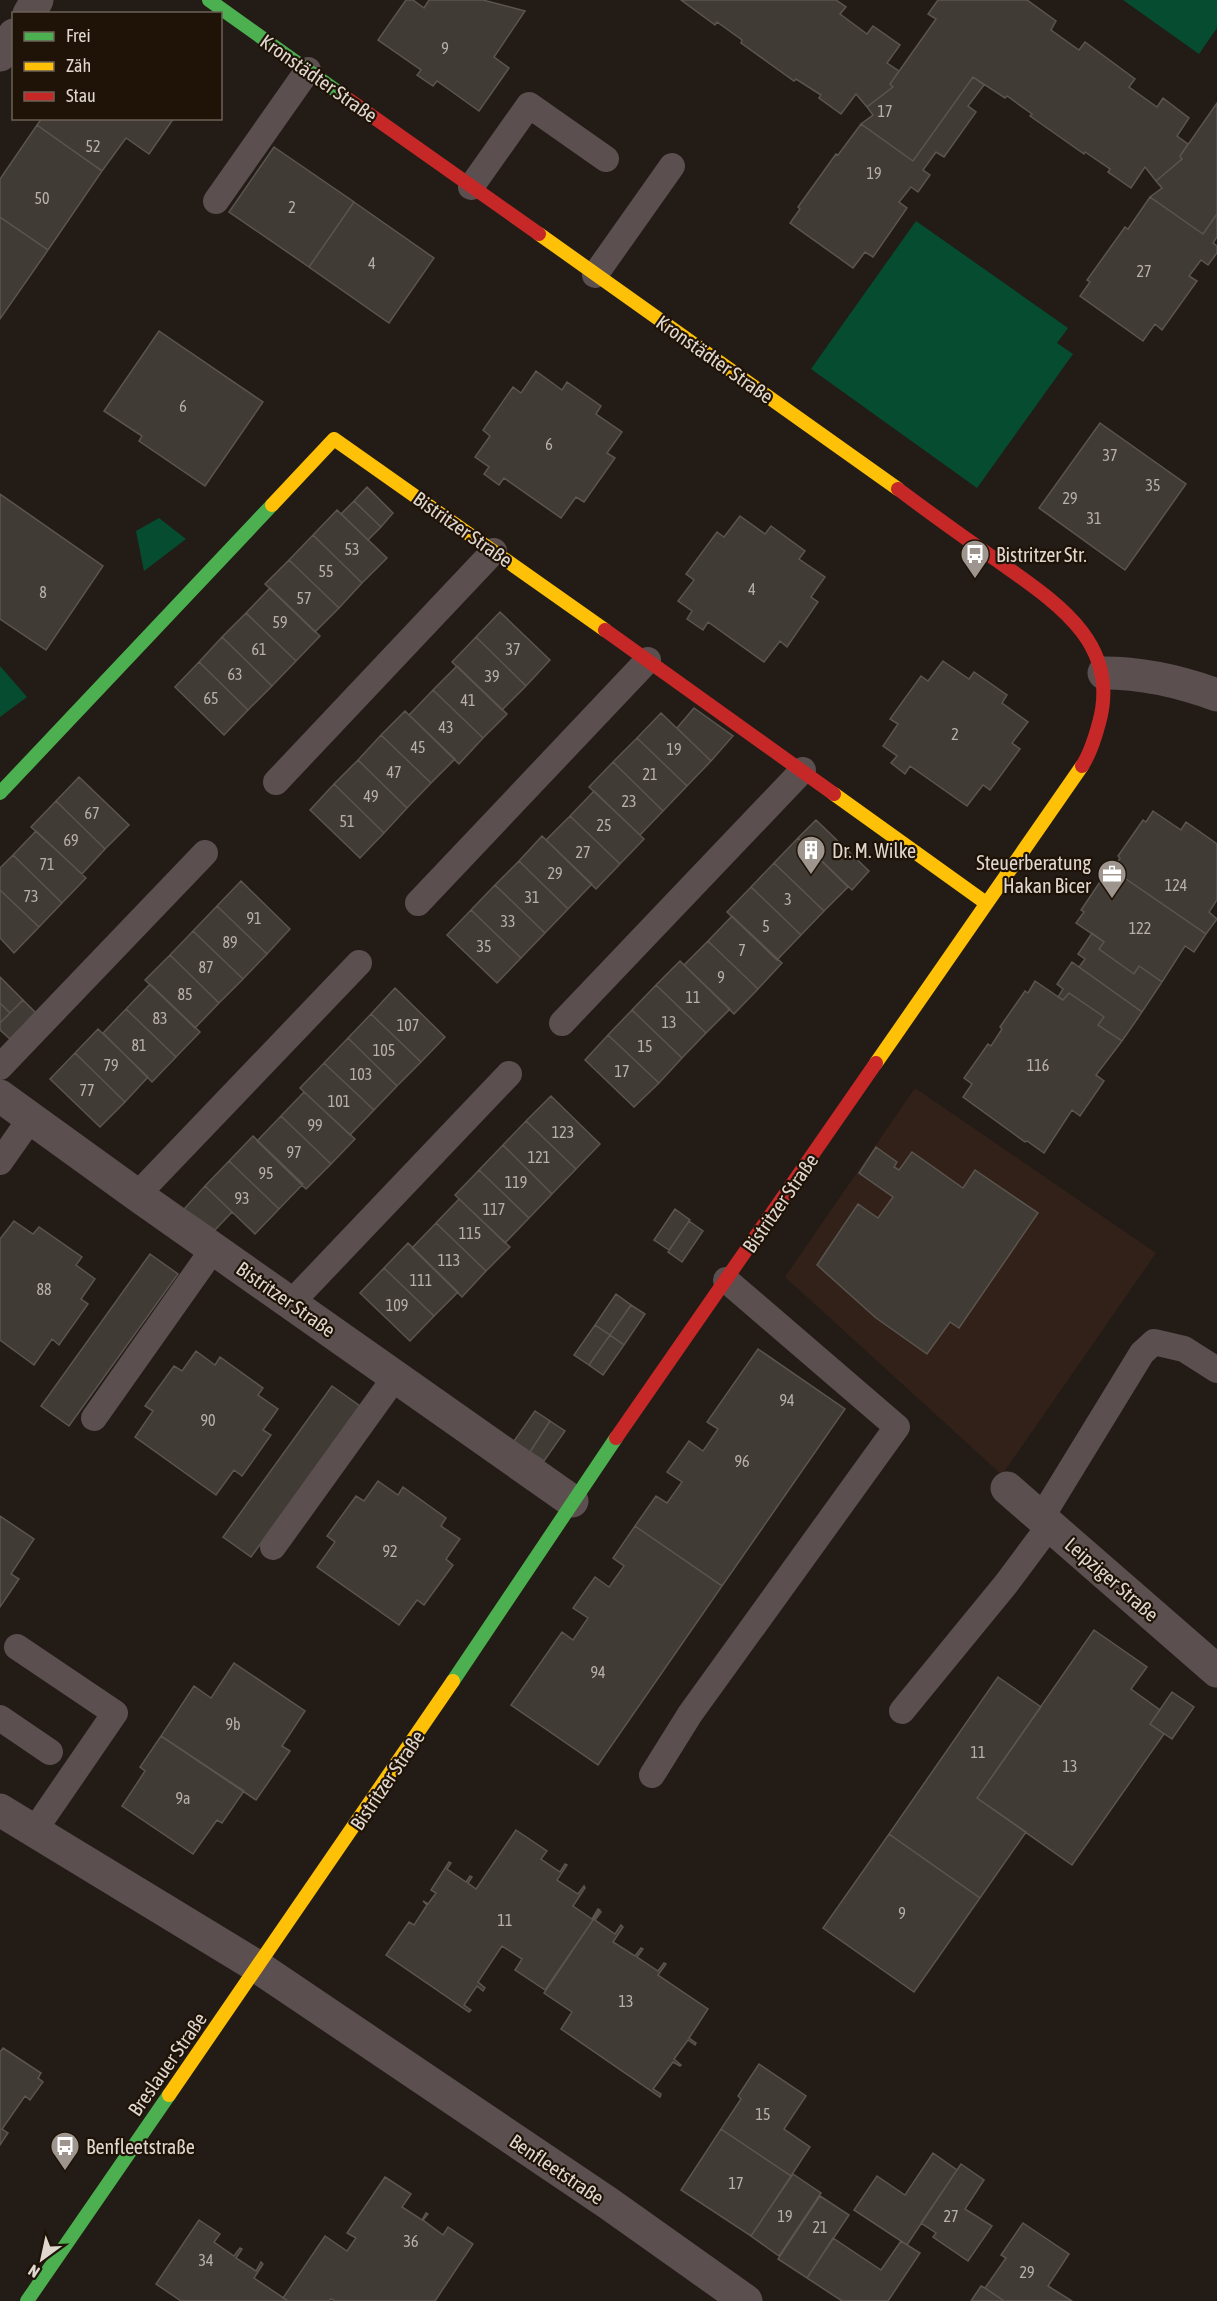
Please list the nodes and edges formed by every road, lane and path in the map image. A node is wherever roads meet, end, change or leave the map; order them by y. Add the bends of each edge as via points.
1 (209, 0) edge
2 (12, 38) edge
3 (0, 55) edge
4 (308, 70) junction
5 (606, 159) dead end
6 (672, 166) dead end
7 (471, 187) junction
8 (216, 201) dead end
9 (595, 275) junction
10 (494, 551) junction
11 (648, 660) junction
12 (1104, 672) junction
13 (1217, 695) edge
14 (803, 770) junction
15 (276, 782) dead end
16 (0, 793) edge
17 (205, 853) dead end
18 (418, 903) dead end
19 (986, 903) junction
20 (359, 963) dead end
21 (562, 1023) dead end
22 (0, 1067) edge
23 (509, 1074) dead end
24 (0, 1096) edge
25 (31, 1118) junction
26 (0, 1162) edge
27 (137, 1195) junction
28 (214, 1248) junction
29 (726, 1280) junction
30 (291, 1303) junction
31 (1217, 1370) edge
32 (396, 1377) junction
33 (94, 1418) dead end
34 (1007, 1488) dead end
35 (572, 1501) junction
36 (1046, 1521) junction
37 (273, 1547) dead end
38 (18, 1647) dead end
39 (1217, 1671) edge
40 (902, 1711) dead end
41 (0, 1719) edge
42 (50, 1752) dead end
43 (652, 1775) dead end
44 (0, 1810) edge
45 (34, 1831) junction
46 (258, 1967) junction
47 (27, 2301) edge
48 (746, 2301) edge

1 - 4 street, Kronstädter Straße
2 - 3 street
4 - 7 street, Kronstädter Straße
4 - 8 lane
5 - 7 lane via 529,105
6 - 9 lane
7 - 9 street, Kronstädter Straße
9 - 12 street, Kronstädter Straße via 1054,602 1087,638
10 - 11 street, Bistritzer Straße
10 - 15 lane
10 - 16 street, Bistritzer Straße via 334,439
11 - 14 street, Bistritzer Straße
11 - 18 lane
12 - 13 street via 1154,675
12 - 19 street, Bistritzer Straße via 1103,713 1086,760
14 - 19 street, Bistritzer Straße
14 - 21 lane
17 - 22 lane
19 - 29 street, Bistritzer Straße
20 - 27 lane
23 - 30 lane
24 - 25 street, Bistritzer Straße
25 - 26 lane
25 - 27 street, Bistritzer Straße
27 - 28 street, Bistritzer Straße
28 - 30 street, Bistritzer Straße
28 - 33 lane
29 - 35 street, Bistritzer Straße
29 - 43 lane via 897,1427 690,1714
30 - 32 street, Bistritzer Straße
31 - 36 lane via 1184,1348 1154,1342 1142,1353
32 - 35 street, Bistritzer Straße
32 - 37 lane
34 - 36 street, Leipziger Straße
35 - 46 street, Bistritzer Straße via 420,1732
36 - 39 street, Leipziger Straße
36 - 40 lane via 1006,1584
38 - 45 lane via 115,1713
41 - 42 lane
44 - 45 street, Benfleetstraße
45 - 46 street, Benfleetstraße
46 - 47 street, Breslauer Straße
46 - 48 street, Benfleetstraße

